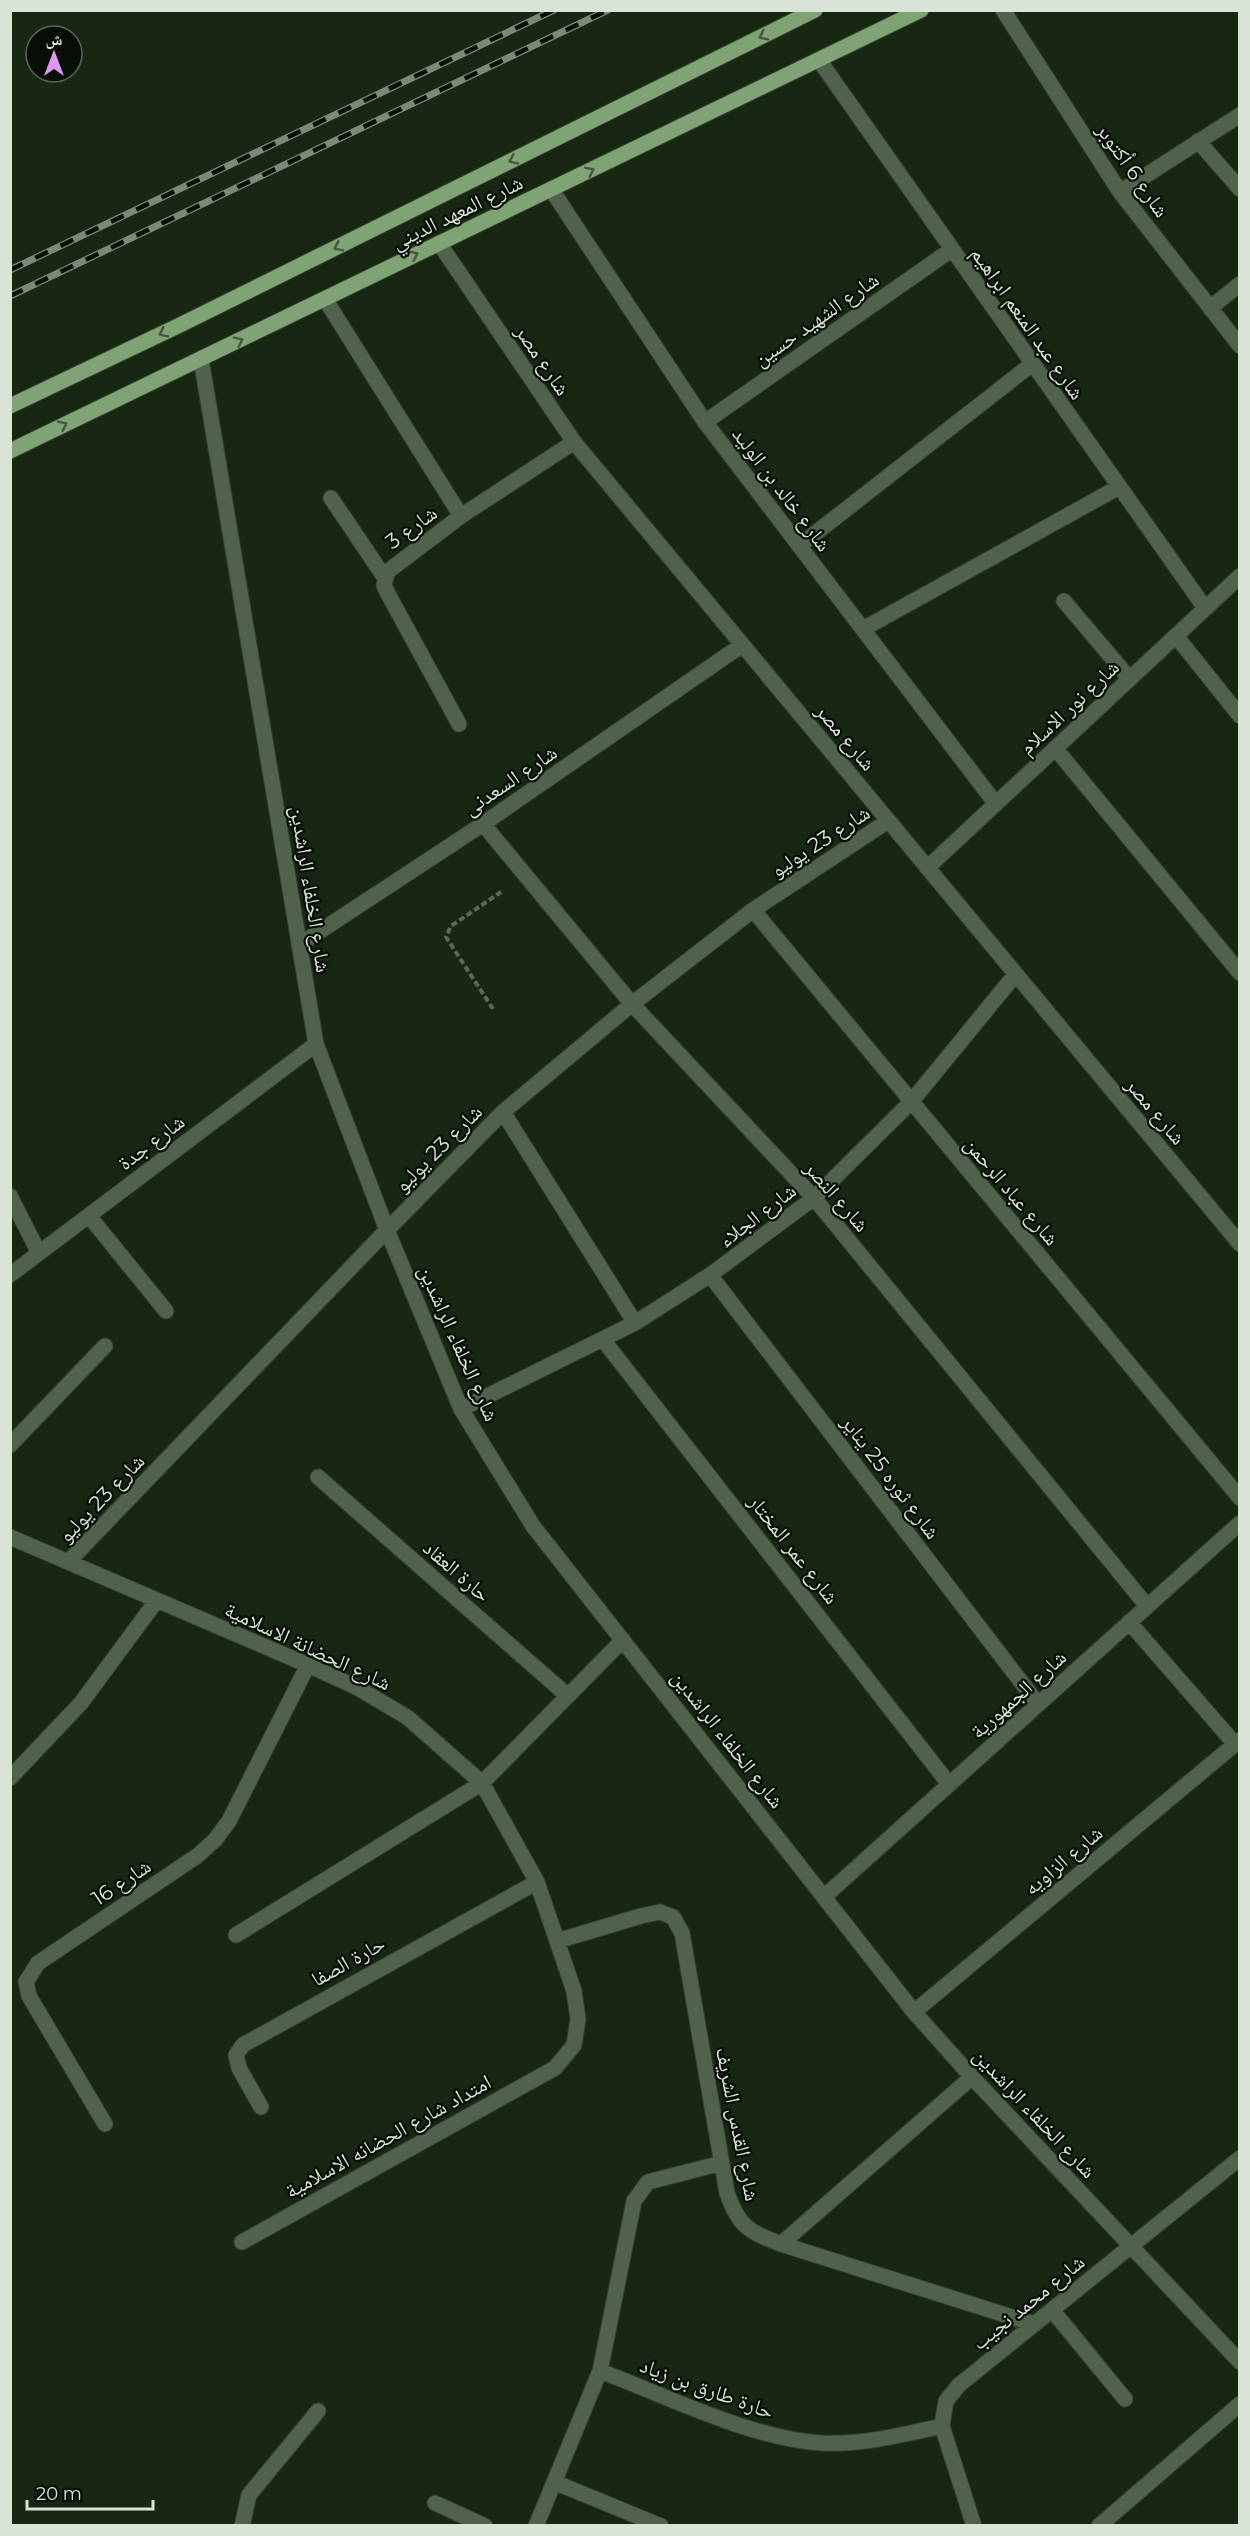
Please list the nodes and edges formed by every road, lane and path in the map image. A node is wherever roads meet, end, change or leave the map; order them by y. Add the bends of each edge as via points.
1 (815, 10) edge
2 (921, 10) edge
3 (1003, 10) edge
4 (819, 60) junction
5 (1239, 115) edge
6 (1198, 141) junction
7 (551, 189) junction
8 (1239, 189) edge
9 (1120, 192) junction
10 (439, 243) junction
11 (951, 250) junction
12 (1239, 284) edge
13 (325, 299) junction
14 (1210, 308) junction
15 (1239, 346) edge
16 (201, 359) junction
17 (1032, 364) junction
18 (10, 406) edge
19 (705, 422) junction
20 (574, 442) junction
21 (10, 451) edge
22 (1119, 487) junction
23 (331, 498) dead end
24 (461, 516) junction
25 (799, 546) junction
26 (1239, 576) edge
27 (385, 578) junction
28 (1064, 601) dead end
29 (1205, 608) junction
30 (863, 629) junction
31 (1176, 636) junction
32 (742, 645) junction
33 (1129, 678) junction
34 (1239, 716) edge
35 (459, 724) dead end
36 (1055, 748) junction
37 (996, 804) junction
38 (888, 821) junction
39 (483, 824) junction
40 (927, 868) junction
41 (523, 876) junction
42 (753, 910) junction
43 (299, 945) junction
44 (1239, 973) edge
45 (1015, 975) junction
46 (632, 1004) junction
47 (493, 1009) dead end
48 (316, 1044) junction
49 (911, 1102) junction
50 (503, 1112) junction
51 (10, 1196) edge
52 (814, 1198) junction
53 (89, 1216) junction
54 (387, 1230) junction
55 (1239, 1244) edge
56 (39, 1253) junction
57 (10, 1275) edge
58 (710, 1275) junction
59 (166, 1311) dead end
60 (635, 1323) junction
61 (604, 1341) junction
62 (105, 1346) dead end
63 (461, 1409) junction
64 (10, 1445) edge
65 (318, 1477) dead end
66 (1239, 1498) edge
67 (1239, 1522) edge
68 (10, 1537) edge
69 (69, 1561) junction
70 (157, 1600) junction
71 (1147, 1606) junction
72 (1129, 1622) junction
73 (623, 1640) junction
74 (308, 1665) junction
75 (568, 1696) junction
76 (1038, 1704) junction
77 (1237, 1742) edge
78 (10, 1778) edge
79 (482, 1783) junction
80 (950, 1784) junction
81 (537, 1882) junction
82 (825, 1896) junction
83 (236, 1935) dead end
84 (557, 1941) junction
85 (914, 2012) junction
86 (555, 2068) joint
87 (972, 2078) junction
88 (261, 2107) dead end
89 (105, 2124) dead end
90 (1239, 2158) edge
91 (722, 2163) junction
92 (242, 2242) dead end
93 (781, 2244) junction
94 (1131, 2246) junction
95 (1052, 2310) junction
96 (1034, 2324) junction
97 (1239, 2362) edge
98 (600, 2371) junction
99 (1125, 2399) dead end
100 (1239, 2404) edge
101 (318, 2411) dead end
102 (942, 2426) junction
103 (554, 2482) junction
104 (435, 2503) dead end
105 (242, 2526) edge
106 (485, 2526) edge
107 (536, 2526) edge
108 (661, 2526) edge
109 (974, 2526) edge
110 (1099, 2526) edge

1 -> 18 main road, شارع المعهد الديني
2 - 4 main road, شارع المعهد الديني
3 - 9 street, شارع 6 أكتوبر
7 -> 4 main road, شارع المعهد الديني
4 - 11 street, شارع عبد المنعم ابراهيم
5 - 6 street
6 - 8 street
6 - 9 street
7 - 10 main road, شارع المعهد الديني
7 - 19 street, شارع خالد بن الوليد
9 - 14 street, شارع 6 أكتوبر
13 -> 10 main road, شارع المعهد الديني
10 - 20 street, شارع مصر
11 - 17 street, شارع عبد المنعم ابراهيم
11 - 19 street, شارع الشهيد حسين
12 - 14 street
16 -> 13 main road, شارع المعهد الديني
13 - 24 street
14 - 15 street, شارع 6 أكتوبر
21 -> 16 main road, شارع المعهد الديني
16 - 43 street, شارع الخلفاء الراشدين
17 - 22 street, شارع عبد المنعم ابراهيم
17 - 25 street
19 - 25 street, شارع خالد بن الوليد
20 - 24 street, شارع 3
20 - 32 street, شارع مصر
22 - 29 street, شارع عبد المنعم ابراهيم
22 - 30 street
23 - 27 street
24 - 27 street, شارع 3 via 391,567
25 - 30 street, شارع خالد بن الوليد
26 - 29 street, شارع نور الاسلام
27 - 35 street, شارع 3 via 387,592
28 - 33 street
29 - 31 street, شارع نور الاسلام
30 - 37 street, شارع خالد بن الوليد
31 - 33 street, شارع نور الاسلام
31 - 34 street
32 - 38 street, شارع مصر
32 - 39 street, شارع السعدنى
33 - 36 street, شارع نور الاسلام
36 - 37 street, شارع نور الاسلام
36 - 44 street
37 - 40 street, شارع نور الاسلام
38 - 40 street, شارع مصر
38 - 42 street, شارع 23 يوليو
39 - 41 street, شارع النصر
39 - 43 street, شارع السعدنى
40 - 45 street, شارع مصر
41 - 46 street, شارع النصر
41 - 47 path via 447,930 448,942
42 - 46 street, شارع 23 يوليو
42 - 49 street, شارع عباد الرحمن
43 - 48 street, شارع الخلفاء الراشدين
45 - 49 street, شارع الجلاء
45 - 55 street, شارع مصر
46 - 50 street, شارع 23 يوليو
46 - 52 street, شارع النصر
48 - 53 street, شارع جدة
48 - 54 street, شارع الخلفاء الراشدين
49 - 52 street, شارع الجلاء
49 - 66 street, شارع عباد الرحمن
50 - 54 street, شارع 23 يوليو
50 - 60 street
51 - 56 street
52 - 58 street, شارع الجلاء
52 - 71 street, شارع النصر
53 - 56 street, شارع جدة
53 - 59 street
54 - 63 street, شارع الخلفاء الراشدين
54 - 69 street, شارع 23 يوليو
56 - 57 street, شارع جدة
58 - 60 street, شارع الجلاء
58 - 76 street, شارع ثوره 25 يناير
60 - 61 street, شارع الجلاء
61 - 63 street, شارع الجلاء
61 - 80 street, شارع عمر المختار
62 - 64 street
63 - 73 street, شارع الخلفاء الراشدين via 533,1526
65 - 75 street, حارة العقاد
67 - 71 street, شارع الجمهورية
68 - 69 street, شارع الحضانة الاسلامية
69 - 70 street, شارع الحضانة الاسلامية
70 - 74 street, شارع الحضانة الاسلامية
70 - 78 street via 81,1703
71 - 72 street, شارع الجمهورية
72 - 76 street, شارع الجمهورية
72 - 77 street
73 - 75 street
73 - 82 street, شارع الخلفاء الراشدين
74 - 79 street, شارع الحضانة الاسلامية via 407,1717
74 - 89 street, شارع 16 via 229,1821 215,1840 38,1963 26,1982 29,1996
75 - 79 street
76 - 80 street, شارع الجمهورية
77 - 85 street, شارع الزاويه
79 - 81 street, شارع الحضانة الاسلامية
79 - 83 street
80 - 82 street, شارع الجمهورية
81 - 84 street, شارع الحضانة الاسلامية
81 - 88 street, حارة الصفا via 243,2044 236,2055 239,2068
82 - 85 street, شارع الخلفاء الراشدين
84 - 86 street, شارع الحضانة الاسلامية via 574,1991 578,2019 574,2045
84 - 91 street, شارع القدس الشريف via 660,1912 674,1917 682,1933
85 - 87 street, شارع الخلفاء الراشدين
86 - 92 street, امتداد شارع الحضانه الاسلامية
87 - 93 street
87 - 94 street, شارع الخلفاء الراشدين
90 - 94 street, شارع محمد نجيب
91 - 93 street, شارع القدس الشريف via 736,2217 759,2235
91 - 98 street via 648,2182 634,2200
93 - 96 street, شارع القدس الشريف
94 - 95 street, شارع محمد نجيب
94 - 97 street, شارع الخلفاء الراشدين
95 - 96 street, شارع محمد نجيب
95 - 99 street
96 - 102 street, شارع محمد نجيب via 959,2385 946,2401
98 - 102 street, حارة طارق بن زياد via 759,2432 820,2443 882,2440
98 - 103 street
100 - 110 street
101 - 105 street via 249,2495
102 - 109 street
103 - 107 street
103 - 108 street
104 - 106 street

